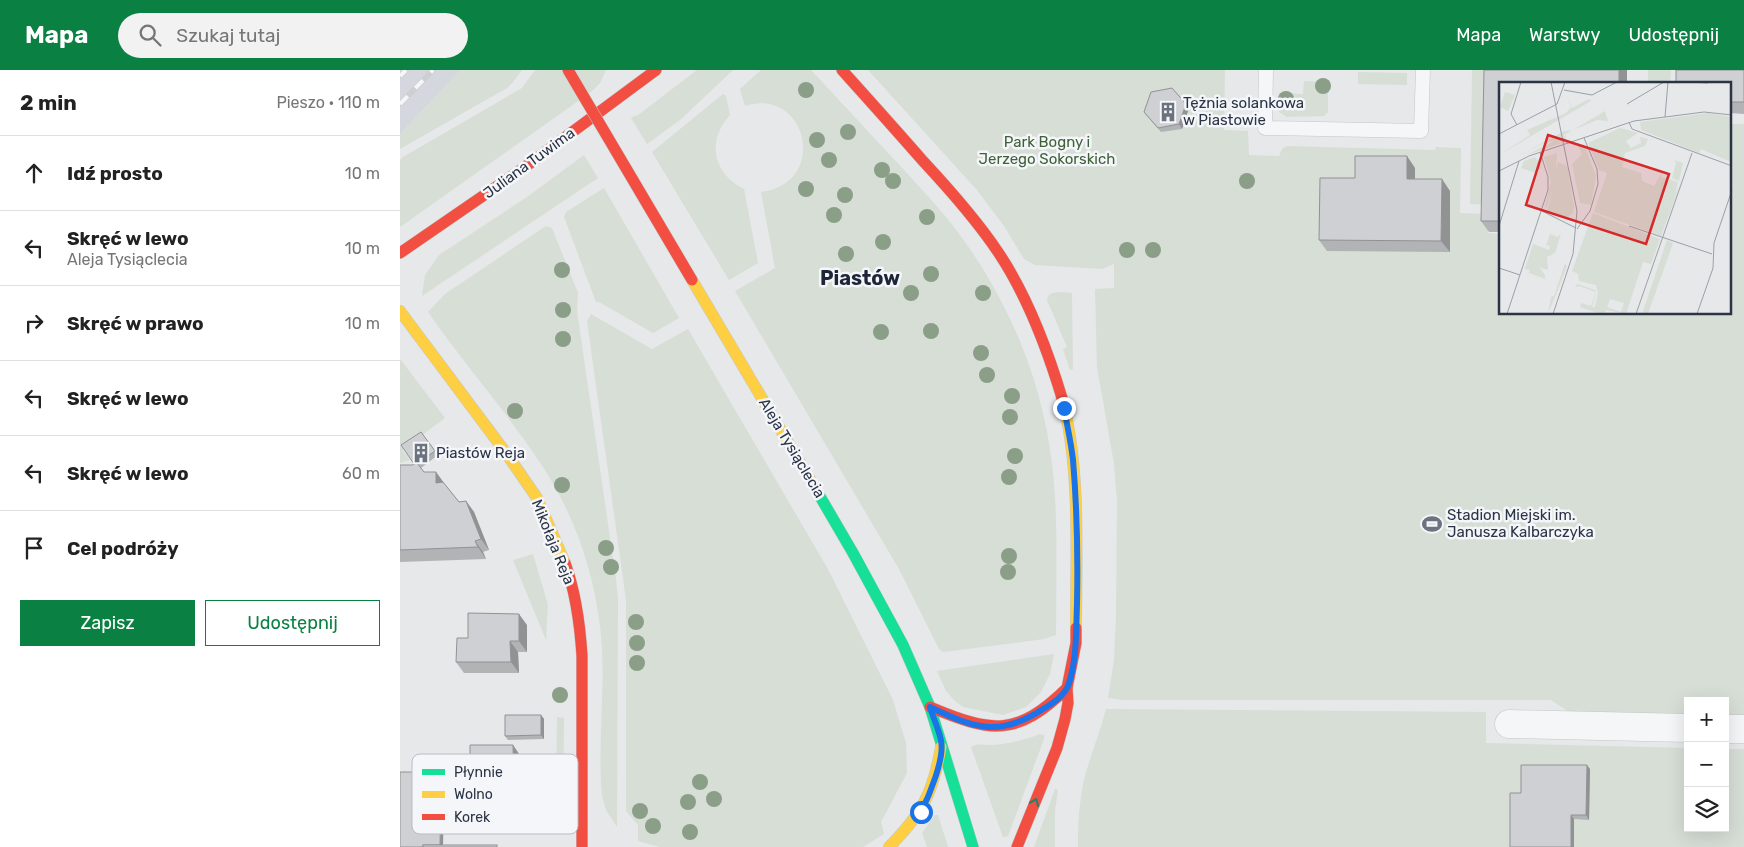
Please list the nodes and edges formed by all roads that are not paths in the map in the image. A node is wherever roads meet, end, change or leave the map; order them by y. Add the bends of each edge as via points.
1 (568, 70) edge
2 (656, 70) edge
3 (842, 70) edge
4 (1266, 70) edge
5 (1423, 70) edge
6 (400, 254) edge
7 (400, 311) edge
8 (1067, 688) junction
9 (930, 707) junction
10 (1509, 724) dead end
11 (1684, 728) edge
12 (1729, 728) edge
13 (1744, 729) edge
14 (942, 743) junction
15 (582, 847) edge
16 (889, 847) edge
17 (973, 847) edge
18 (1017, 847) edge

1 - 9 street, Aleja Tysiąclecia, bridge via 853,553 903,645
2 - 6 street, Juliana Tuwima via 526,167
3 - 8 street via 966,208 998,252 1020,292 1053,368 1064,408 1072,458 1076,519 1076,643
4 - 5 lane via 1265,128 1421,131
7 - 15 street, Mikołaja Reja via 536,498 570,577 580,626 582,656
8 - 9 street via 1054,703 1037,713 1018,724 1000,727 979,726
18 -> 8 street via 1058,748 1068,703
9 - 14 street, Aleja Tysiąclecia
10 - 11 street
12 - 13 street
14 - 16 street via 934,783 921,812 909,829
14 - 17 street, Aleja Tysiąclecia

